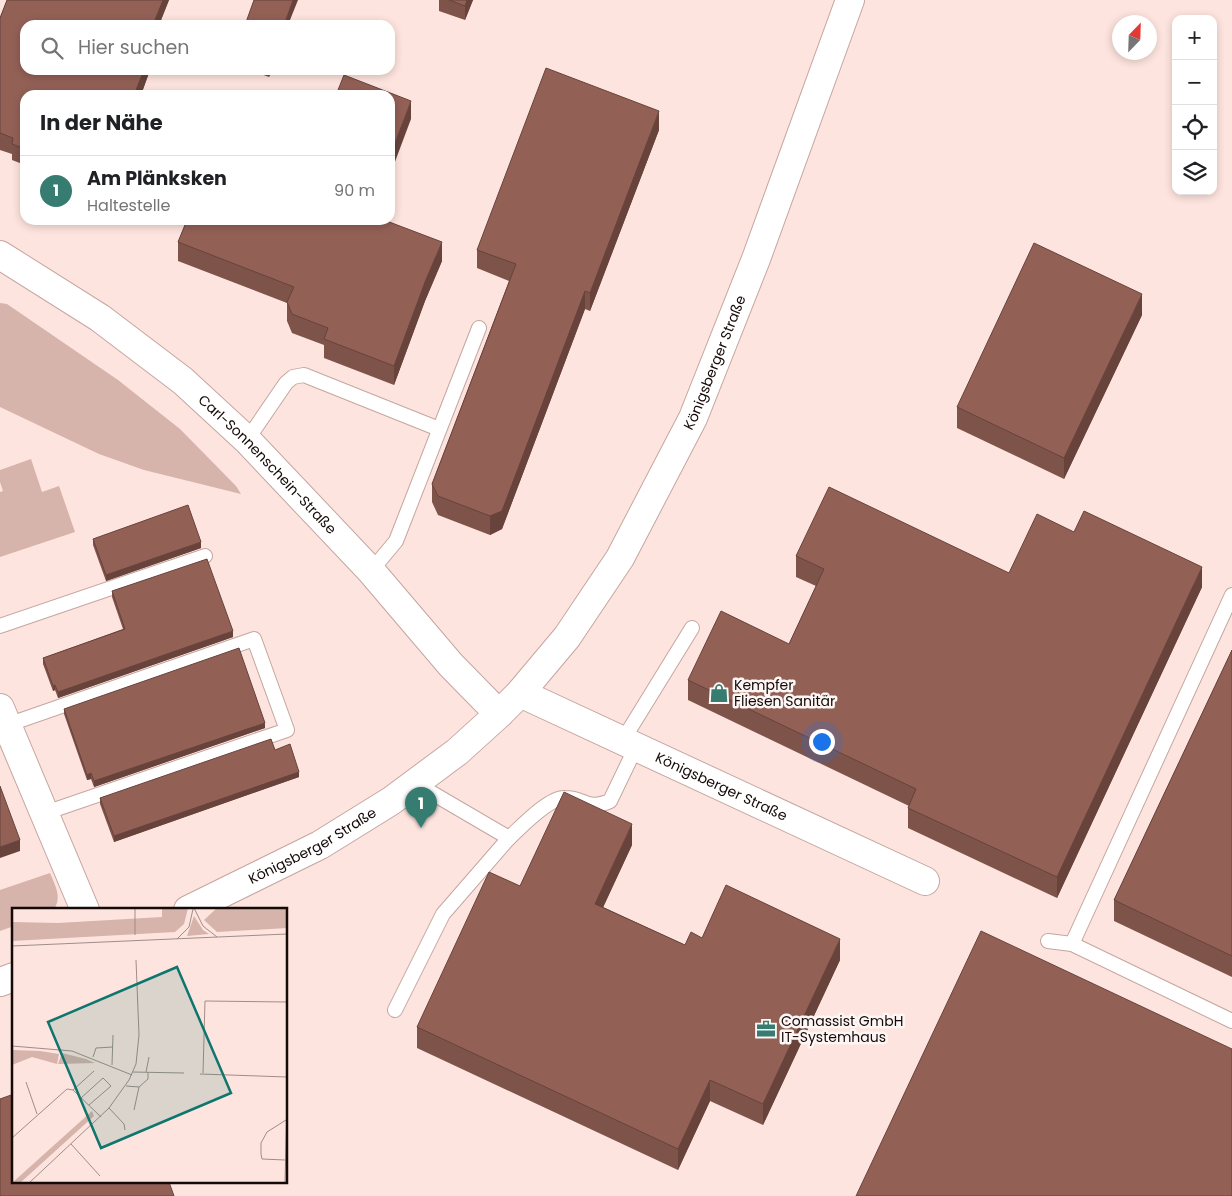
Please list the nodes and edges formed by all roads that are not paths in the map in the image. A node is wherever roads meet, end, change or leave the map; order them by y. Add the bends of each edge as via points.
1 (850, 0) edge
2 (0, 255) edge
3 (479, 328) dead end
4 (440, 429) junction
5 (246, 440) junction
6 (205, 556) dead end
7 (371, 571) junction
8 (1232, 596) edge
9 (0, 626) edge
10 (692, 628) dead end
11 (520, 693) junction
12 (499, 714) junction
13 (3, 716) edge
14 (629, 744) junction
15 (415, 783) junction
16 (44, 813) junction
17 (509, 838) junction
18 (925, 882) dead end
19 (84, 908) edge
20 (196, 908) edge
21 (1048, 941) dead end
22 (1072, 944) junction
23 (12, 978) edge
24 (0, 982) edge
25 (395, 1010) dead end
26 (1232, 1021) edge

1 - 11 street, Königsberger Straße via 756,259 693,418 620,558 567,637
2 - 5 street, Carl-Sonnenschein-Straße via 100,318 183,381
3 - 4 lane
4 - 5 lane via 304,375 293,376
4 - 7 lane via 396,541
5 - 7 street, Carl-Sonnenschein-Straße
6 - 9 lane
7 - 12 street, Carl-Sonnenschein-Straße via 451,665
8 - 22 lane
10 - 14 lane
11 - 12 street, Königsberger Straße
11 - 14 street, Königsberger Straße
12 - 15 street, Königsberger Straße via 458,752
13 - 16 street
13 - 16 lane via 254,639 287,730
14 - 17 lane via 610,801 598,807 565,797 550,802
14 - 18 street, Königsberger Straße
15 - 17 lane
15 - 20 street, Königsberger Straße via 320,845
16 - 19 street
17 - 25 lane via 443,914
21 - 22 lane
22 - 26 lane
23 - 24 street

